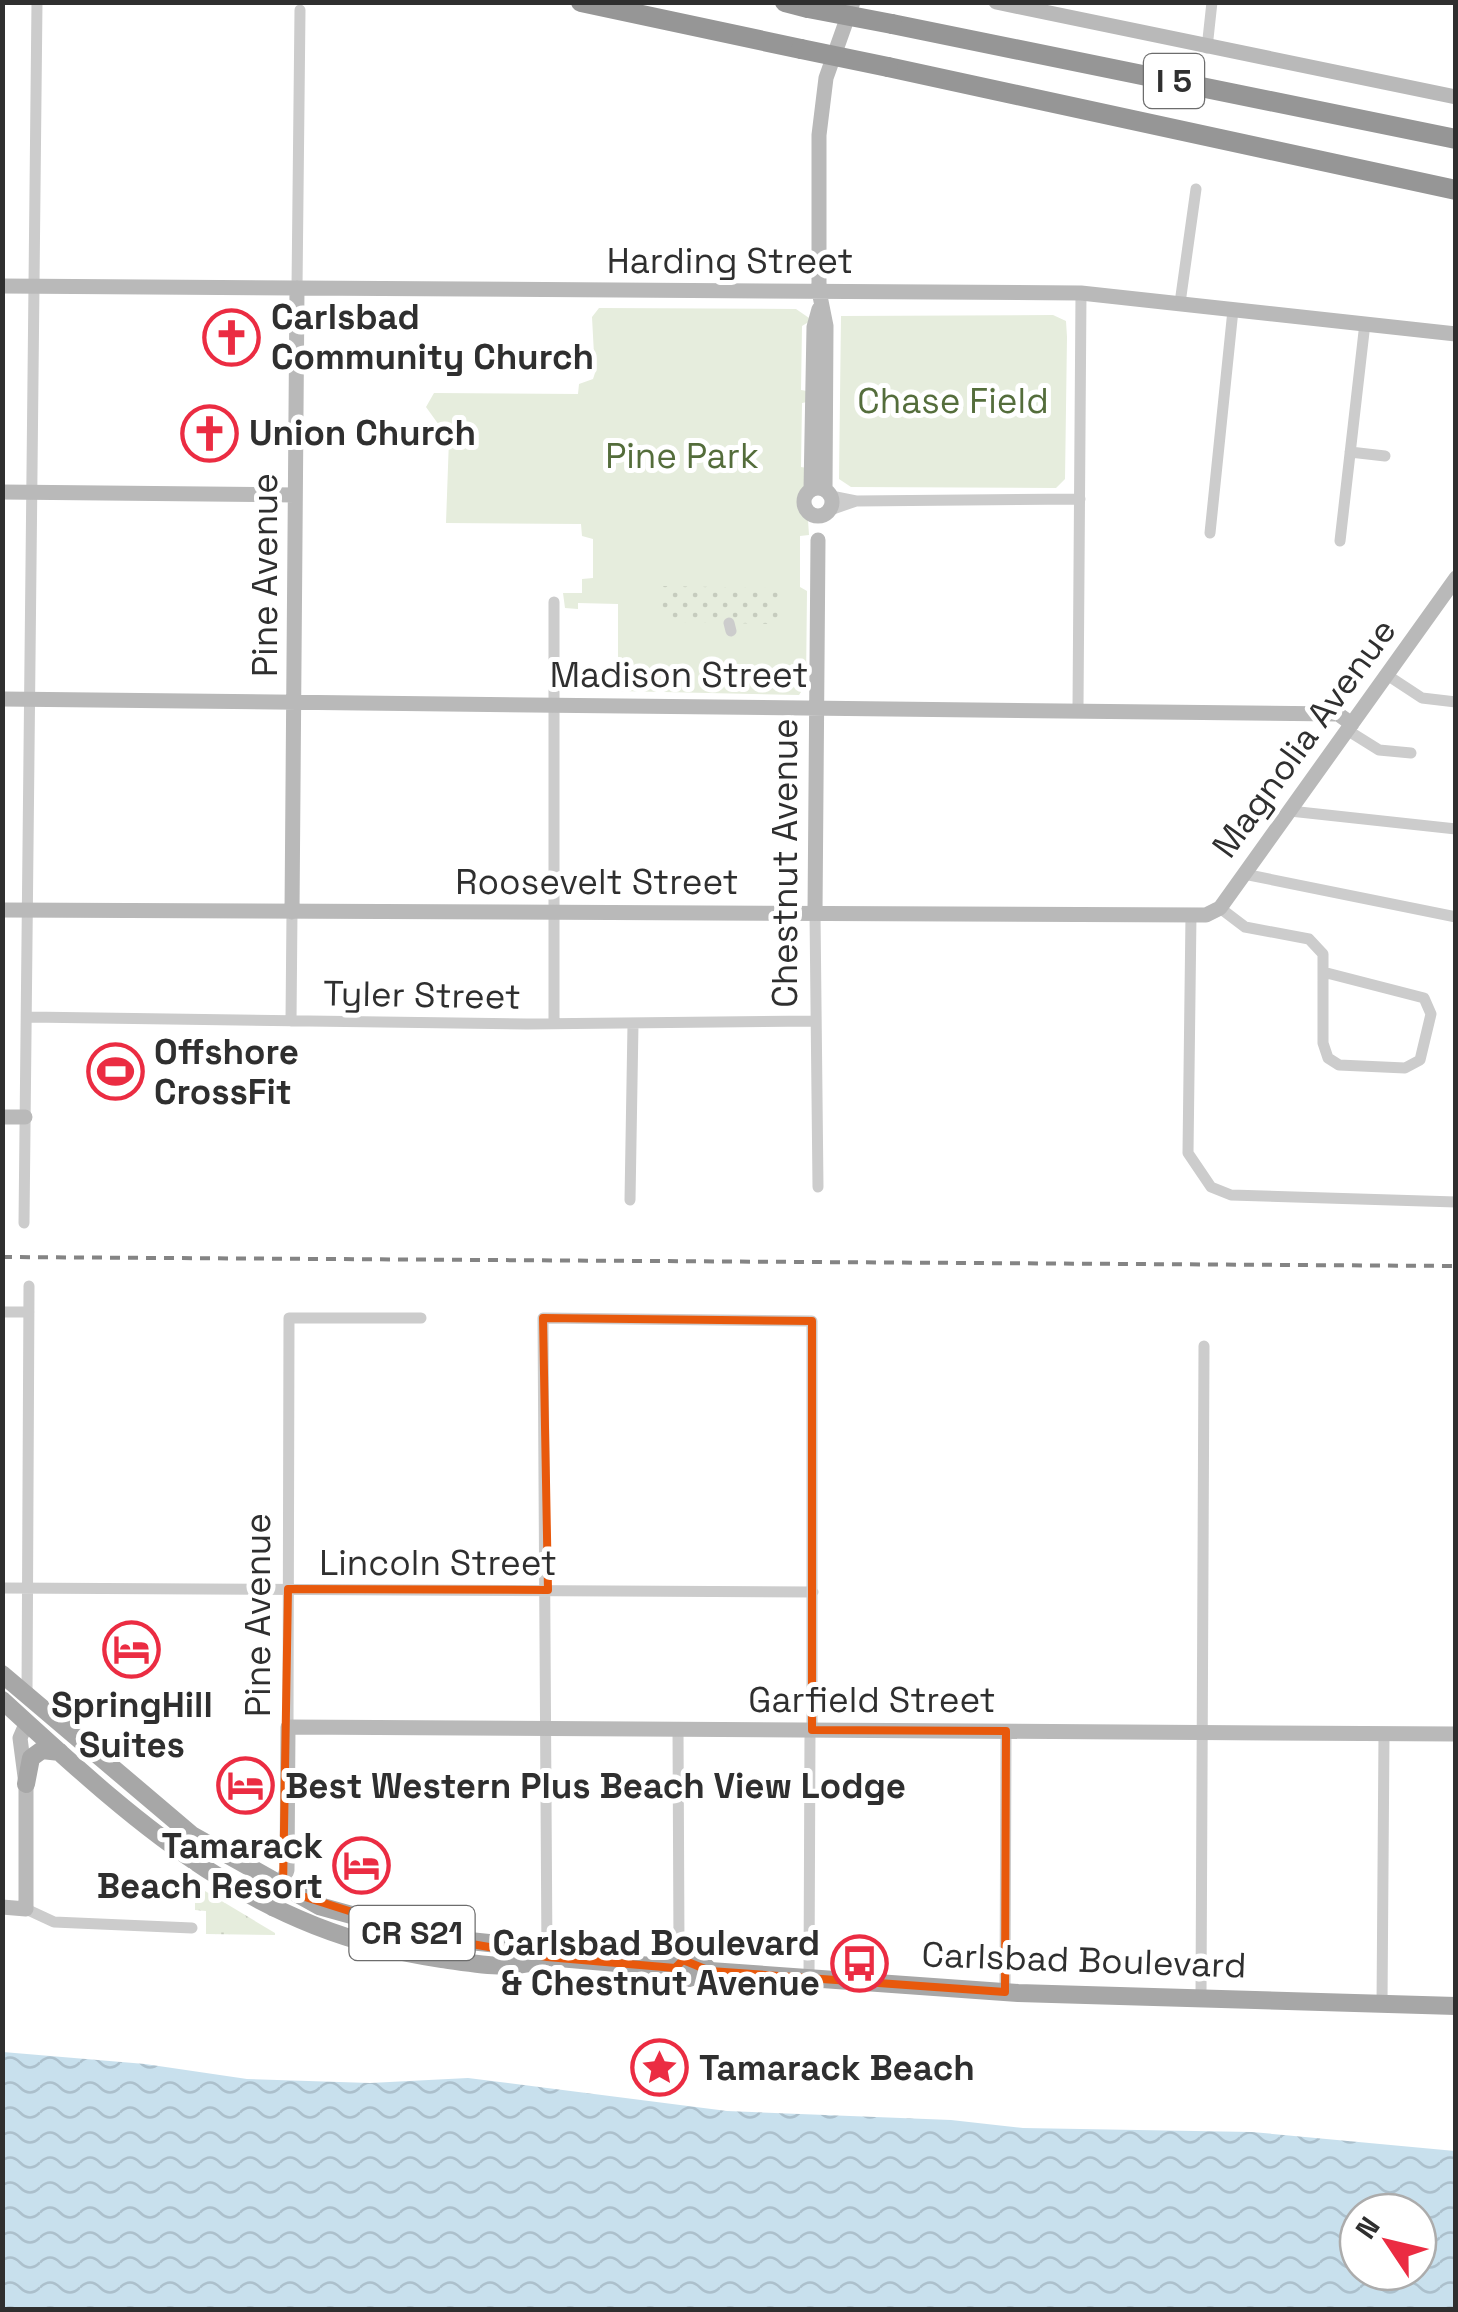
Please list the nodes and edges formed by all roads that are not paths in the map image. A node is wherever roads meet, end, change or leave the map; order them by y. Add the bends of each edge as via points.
1 (37, 2) edge
2 (580, 2) edge
3 (785, 2) edge
4 (854, 2) edge
5 (996, 2) edge
6 (1212, 2) edge
7 (300, 10) dead end
8 (1207, 48) junction
9 (1456, 96) edge
10 (1456, 139) edge
11 (1399, 178) junction
12 (1196, 189) dead end
13 (1456, 190) edge
14 (1456, 203) edge
15 (2, 286) edge
16 (35, 286) junction
17 (297, 288) junction
18 (819, 292) junction
19 (1081, 294) junction
20 (1180, 303) junction
21 (1233, 310) junction
22 (1365, 323) junction
23 (1456, 334) edge
24 (1350, 452) junction
25 (1385, 456) dead end
26 (2, 492) edge
27 (34, 492) junction
28 (295, 495) junction
29 (1080, 499) junction
30 (822, 502) junction
31 (1210, 533) dead end
32 (1340, 541) dead end
33 (1456, 578) edge
34 (554, 602) dead end
35 (1387, 675) junction
36 (2, 700) edge
37 (32, 700) junction
38 (294, 700) junction
39 (1456, 702) edge
40 (555, 704) junction
41 (816, 706) junction
42 (1078, 708) junction
43 (1350, 727) junction
44 (1410, 753) dead end
45 (1290, 811) junction
46 (1456, 829) edge
47 (1244, 874) junction
48 (1220, 908) junction
49 (2, 910) edge
50 (29, 911) junction
51 (553, 911) junction
52 (292, 912) junction
53 (815, 913) junction
54 (1190, 915) junction
55 (1456, 918) edge
56 (1323, 972) junction
57 (29, 1017) junction
58 (291, 1021) junction
59 (814, 1021) junction
60 (554, 1023) junction
61 (633, 1024) junction
62 (2, 1117) edge
63 (25, 1117) junction
64 (818, 1186) dead end
65 (630, 1200) dead end
66 (1456, 1202) edge
67 (24, 1223) dead end
68 (29, 1286) dead end
69 (2, 1312) edge
70 (29, 1312) junction
71 (421, 1318) dead end
72 (1204, 1346) dead end
73 (2, 1588) edge
74 (28, 1588) junction
75 (288, 1590) junction
76 (548, 1590) junction
77 (813, 1592) junction
78 (2, 1674) edge
79 (2, 1686) edge
80 (27, 1695) junction
81 (2, 1700) edge
82 (26, 1722) junction
83 (288, 1727) junction
84 (548, 1728) junction
85 (678, 1729) junction
86 (811, 1730) junction
87 (1006, 1731) junction
88 (1201, 1732) junction
89 (1384, 1734) junction
90 (1456, 1734) edge
91 (84, 1743) junction
92 (60, 1752) junction
93 (26, 1784) junction
94 (283, 1890) junction
95 (2, 1907) edge
96 (26, 1908) junction
97 (273, 1909) junction
98 (192, 1928) dead end
99 (547, 1957) junction
100 (675, 1968) junction
101 (809, 1979) junction
102 (1005, 1992) junction
103 (1201, 1997) junction
104 (1382, 2004) junction
105 (1456, 2006) edge

1 - 16 street
2 - 11 highway, I 5, bridge
3 - 10 highway, I 5, bridge
4 - 18 street, Chestnut Avenue via 826,78
5 - 8 street
6 - 8 street
7 - 17 street, Pine Avenue
8 - 9 street
11 - 13 highway, I 5
11 - 14 highway
12 - 20 street
15 - 16 street, Harding Street
16 - 17 street, Harding Street
16 - 27 street
17 - 18 street, Harding Street
17 - 28 street, Pine Avenue
18 - 19 street, Harding Street
18 - 30 street, Chestnut Avenue via 826,326
19 - 20 street, Harding Street
19 - 29 street
20 - 21 street, Harding Street
21 - 22 street, Harding Street
21 - 31 street
22 - 23 street, Harding Street
22 - 24 street
24 - 25 street
24 - 32 street
26 - 27 street
27 - 28 street
27 - 37 street
28 - 38 street, Pine Avenue
29 - 30 street
29 - 42 street
30 - 41 street, Chestnut Avenue
33 - 35 street, Magnolia Avenue
34 - 40 street
35 - 39 street via 1422,698
35 - 43 street, Magnolia Avenue
36 - 37 street, Madison Street
37 - 38 street, Madison Street
37 - 50 street
38 - 40 street, Madison Street
38 - 52 street, Pine Avenue
40 - 41 street, Madison Street
40 - 51 street
41 - 42 street, Madison Street
41 - 53 street, Chestnut Avenue
42 - 43 street, Madison Street via 1338,714
43 - 44 street via 1380,750
43 - 45 street, Magnolia Avenue
45 - 46 street
45 - 47 street, Magnolia Avenue
47 - 48 street, Magnolia Avenue
47 - 55 street
48 - 54 street, Magnolia Avenue
48 - 56 street via 1245,927 1309,939 1323,954
49 - 50 street, Roosevelt Street
50 - 52 street, Roosevelt Street
50 - 57 street
51 - 52 street, Roosevelt Street
51 - 53 street, Roosevelt Street
51 - 60 street
52 - 58 street, Pine Avenue
53 - 54 street, Roosevelt Street
53 - 59 street, Chestnut Avenue
54 - 66 street via 1188,1153 1211,1187 1231,1195
56 - 56 street via 1322,1043 1328,1058 1339,1065 1405,1068 1420,1060 1430,1014 1424,998
57 - 58 street, Tyler Street
57 - 63 street
58 - 60 street, Tyler Street
59 - 61 street, Tyler Street
59 - 64 street, Chestnut Avenue
60 - 61 street, Tyler Street
61 - 65 street
62 - 63 street
63 - 67 street
68 - 70 street
69 - 70 street
70 - 74 street
71 - 75 street, Pine Avenue via 289,1318
72 - 88 street
73 - 74 street, Lincoln Street
74 - 75 street, Lincoln Street
74 - 80 street
75 - 76 street, Lincoln Street
75 - 83 street, Pine Avenue
76 - 77 street, Lincoln Street
76 - 77 street via 543,1318 812,1321
76 - 84 street
77 - 86 street
78 - 80 main road, Carlsbad Boulevard / CR S21
79 - 80 main road
80 - 91 main road, Carlsbad Boulevard / CR S21
81 - 82 main road, Carlsbad Boulevard / CR S21
82 - 91 main road via 43,1719
82 - 92 main road, Carlsbad Boulevard / CR S21
82 - 93 street via 20,1738
83 - 84 street, Garfield Street
83 - 94 street, Pine Avenue
84 - 85 street, Garfield Street
84 - 99 street
85 - 86 street, Garfield Street
85 - 100 street
86 - 87 street, Garfield Street
86 - 101 street
87 - 88 street, Garfield Street
87 - 102 street
88 - 89 street, Garfield Street
88 - 103 street
89 - 90 street, Garfield Street
89 - 104 street
91 - 94 main road, Carlsbad Boulevard / CR S21 via 192,1835
92 - 93 main road via 42,1750 30,1758
92 - 97 main road, Carlsbad Boulevard / CR S21 via 182,1856
93 - 96 street
94 - 97 street, Pine Avenue
94 - 99 main road, Carlsbad Boulevard / CR S21 via 364,1922
95 - 96 street
96 - 98 street via 54,1922
97 - 99 main road, Carlsbad Boulevard / CR S21 via 338,1936 409,1954 524,1968
99 - 100 main road, Carlsbad Boulevard / CR S21
100 - 101 main road, Carlsbad Boulevard / CR S21 via 683,1960 710,1971
101 - 102 main road, Carlsbad Boulevard / CR S21
102 - 103 main road, Carlsbad Boulevard / CR S21
103 - 104 main road, Carlsbad Boulevard / CR S21
104 - 105 main road, Carlsbad Boulevard / CR S21

